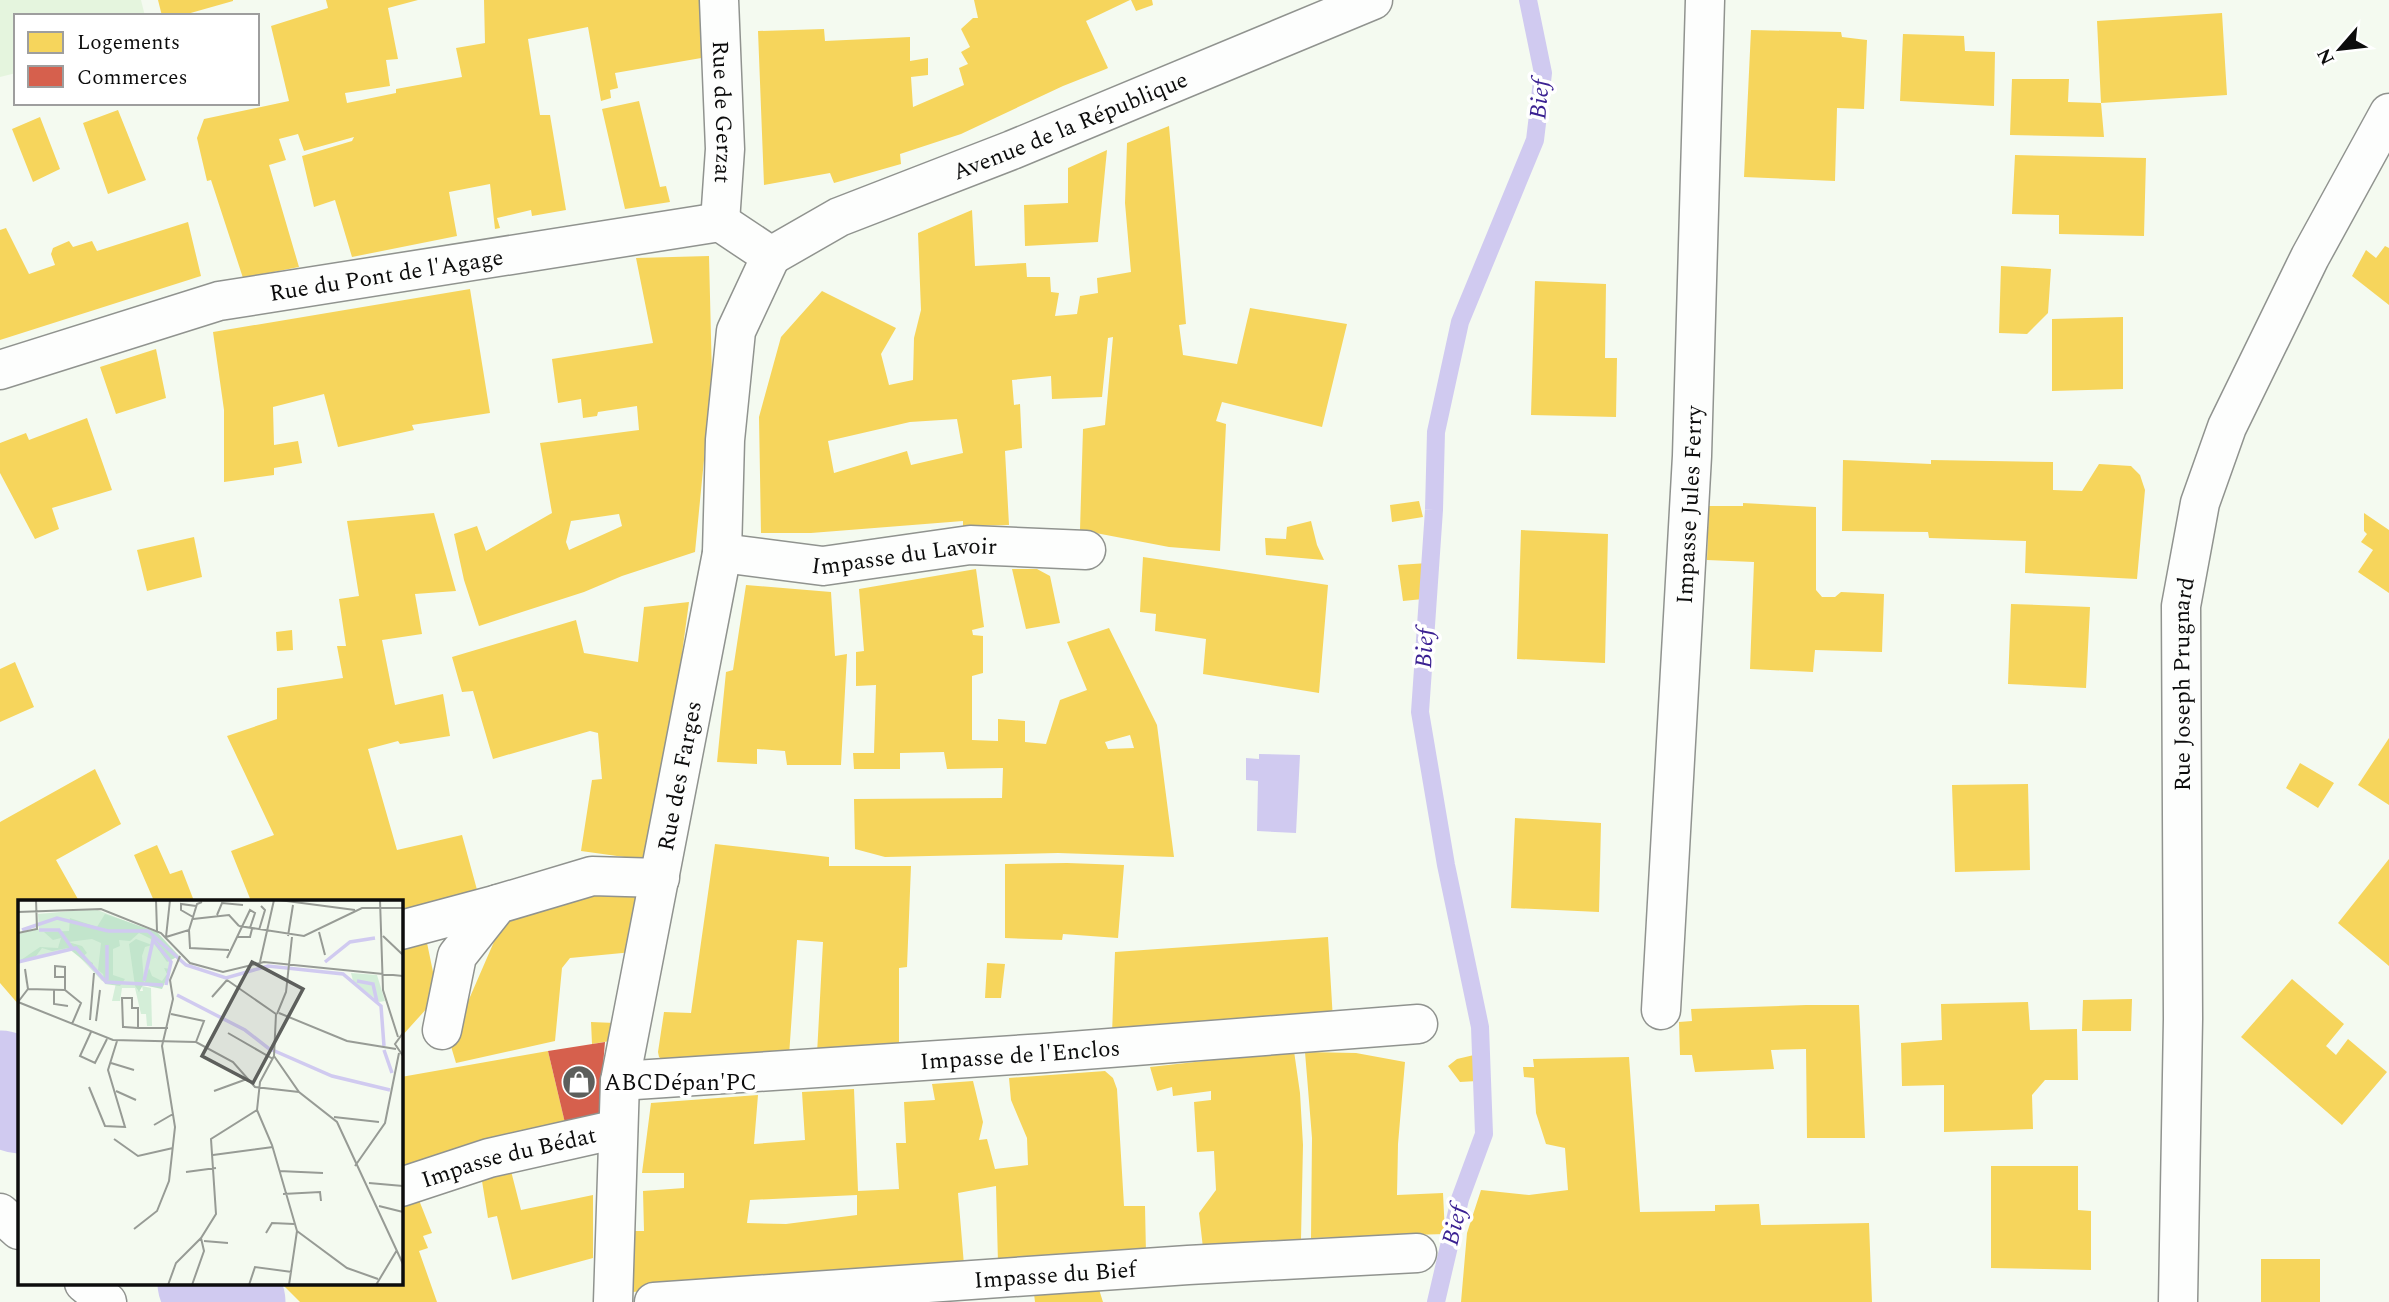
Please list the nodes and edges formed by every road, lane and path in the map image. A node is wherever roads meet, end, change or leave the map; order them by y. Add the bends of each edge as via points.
1 (719, 0) edge
2 (1373, 0) edge
3 (1704, 0) edge
4 (2389, 113) edge
5 (2379, 157) edge
6 (720, 222) junction
7 (771, 257) junction
8 (0, 370) edge
9 (1086, 550) dead end
10 (722, 553) junction
11 (660, 878) junction
12 (498, 904) junction
13 (402, 930) edge
14 (1661, 1010) dead end
15 (1418, 1024) dead end
16 (442, 1030) dead end
17 (620, 1082) junction
18 (618, 1129) junction
19 (402, 1187) edge
20 (0, 1213) edge
21 (18, 1229) edge
22 (1416, 1253) dead end
23 (85, 1284) edge
24 (107, 1302) edge
25 (613, 1302) edge
26 (654, 1302) edge
27 (2178, 1302) edge

1 - 6 street, Rue de Gerzat via 725,149
2 - 7 street, Avenue de la République via 839,217
3 - 14 street, Impasse Jules Ferry via 1692,456
4 - 5 street, Rue Joseph Prugnard
5 - 27 street, Rue Joseph Prugnard via 2310,257 2227,428 2200,503 2181,606 2183,1019
6 - 7 street
6 - 8 street, Rue du Pont de l'Agage via 219,301
7 - 10 street, Rue des Farges via 736,331 725,440
9 - 10 street, Impasse du Lavoir via 970,545 822,566
10 - 11 street, Rue des Farges
11 - 12 street via 592,876
11 - 17 street, Rue des Farges
12 - 13 street
12 - 16 street via 457,956
15 - 17 street, Impasse de l'Enclos
17 - 18 street, Rue des Farges
18 - 19 street, Impasse du Bédat via 489,1158
18 - 25 street, Rue des Farges
20 - 21 street
22 - 26 street, Impasse du Bief
23 - 24 street

